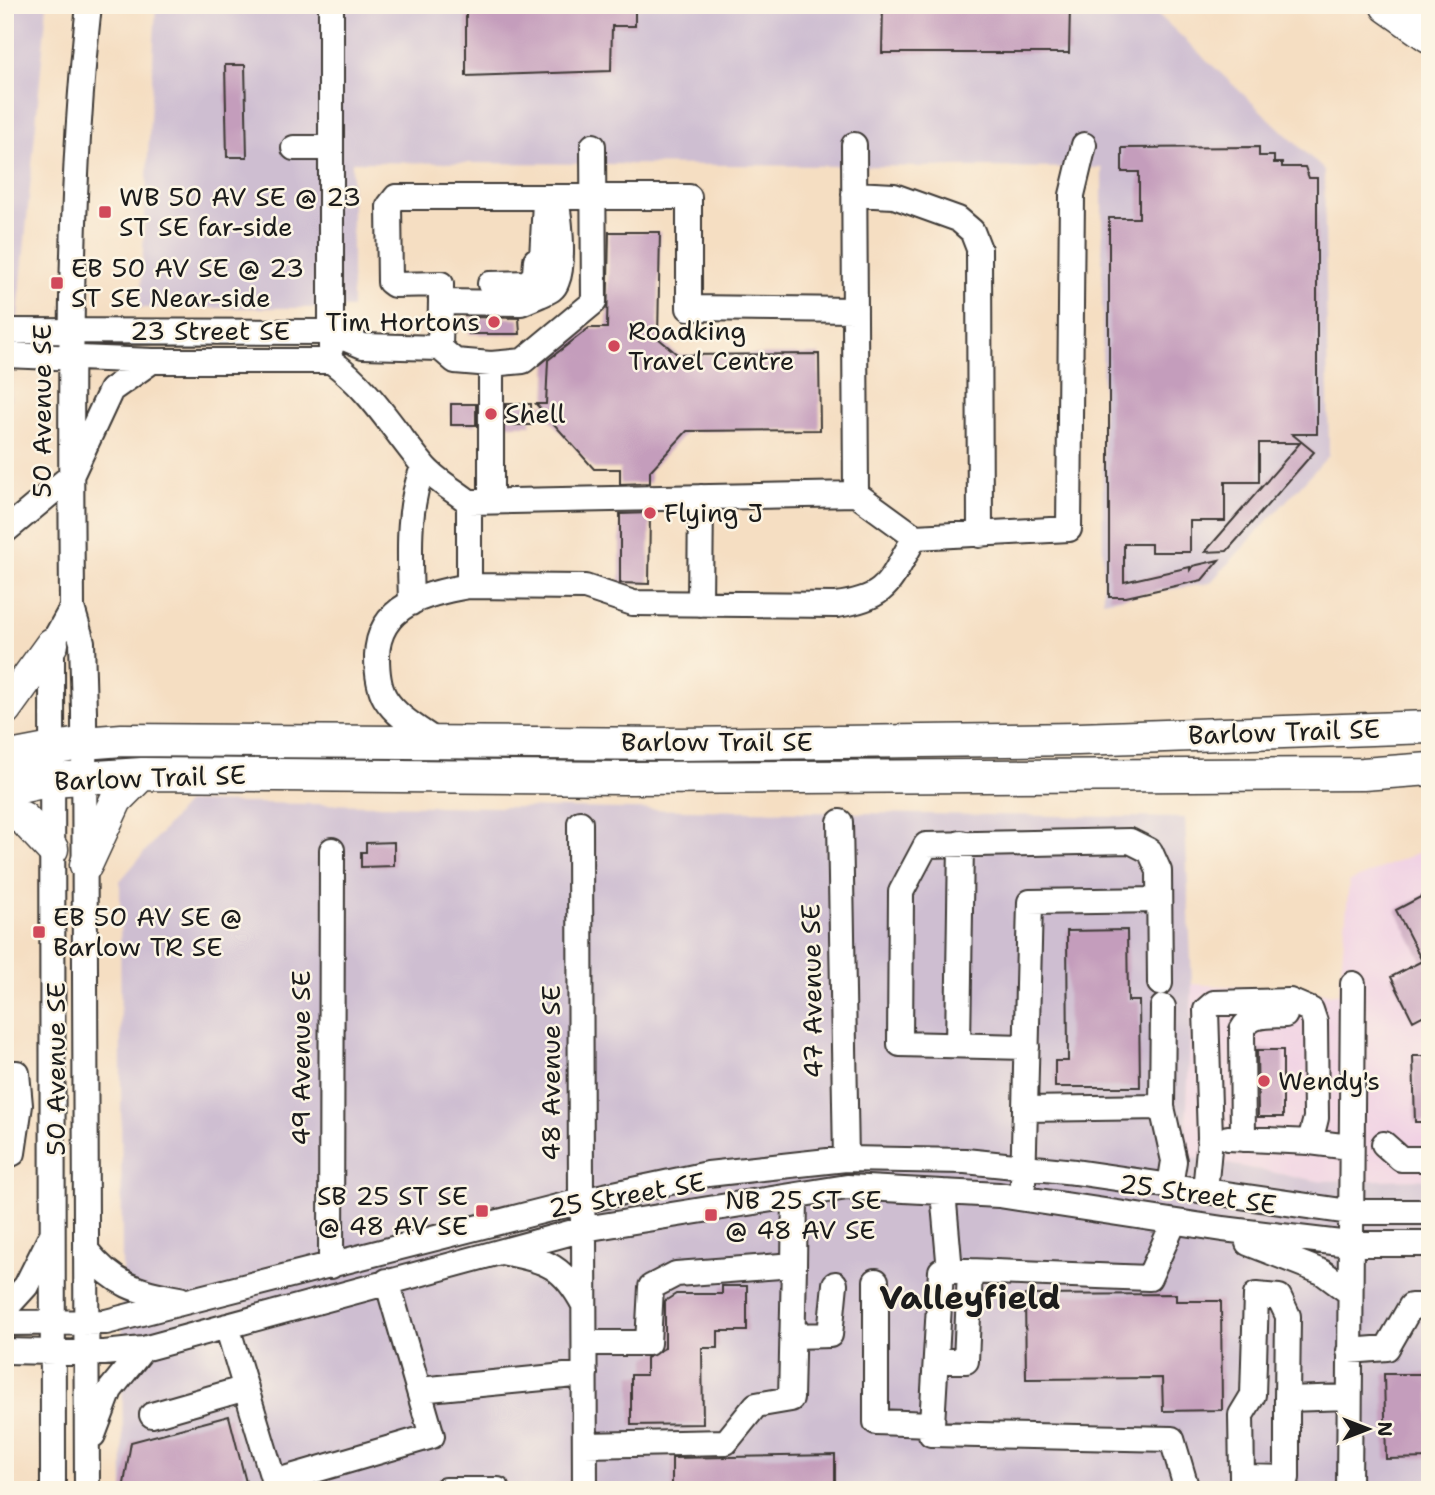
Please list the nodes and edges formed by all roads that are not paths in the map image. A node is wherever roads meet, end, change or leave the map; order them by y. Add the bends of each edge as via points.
1 (89, 5) edge
2 (331, 5) edge
3 (1389, 5) edge
4 (1430, 34) edge
5 (854, 145) dead end
6 (1084, 145) dead end
7 (593, 146) dead end
8 (294, 148) dead end
9 (330, 148) junction
10 (854, 194) junction
11 (545, 196) junction
12 (595, 196) junction
13 (490, 284) dead end
14 (441, 302) junction
15 (855, 310) junction
16 (71, 330) junction
17 (5, 331) edge
18 (330, 332) junction
19 (440, 348) junction
20 (5, 355) edge
21 (71, 359) junction
22 (153, 361) junction
23 (331, 361) junction
24 (491, 364) junction
25 (423, 467) junction
26 (71, 476) junction
27 (856, 494) junction
28 (701, 497) junction
29 (480, 502) junction
30 (5, 531) edge
31 (980, 535) junction
32 (915, 537) junction
33 (469, 586) junction
34 (411, 603) junction
35 (700, 604) junction
36 (72, 608) junction
37 (52, 644) junction
38 (5, 709) edge
39 (1430, 727) edge
40 (434, 740) junction
41 (84, 743) junction
42 (52, 749) junction
43 (5, 758) edge
44 (1430, 769) edge
45 (142, 774) junction
46 (85, 776) junction
47 (52, 780) junction
48 (5, 790) edge
49 (5, 812) edge
50 (841, 822) dead end
51 (580, 823) dead end
52 (961, 843) junction
53 (52, 849) junction
54 (332, 850) dead end
55 (86, 864) junction
56 (1159, 900) junction
57 (1353, 984) dead end
58 (1315, 1029) junction
59 (958, 1045) junction
60 (1027, 1047) junction
61 (5, 1073) edge
62 (10, 1104) edge
63 (53, 1105) junction
64 (1162, 1107) junction
65 (1025, 1109) junction
66 (1210, 1138) junction
67 (1243, 1139) junction
68 (1310, 1142) junction
69 (1384, 1144) dead end
70 (1350, 1147) junction
71 (5, 1157) edge
72 (846, 1159) junction
73 (1430, 1159) edge
74 (1024, 1167) junction
75 (1170, 1186) junction
76 (1205, 1191) junction
77 (943, 1192) junction
78 (795, 1196) junction
79 (1022, 1198) junction
80 (581, 1201) junction
81 (1349, 1212) junction
82 (1430, 1212) edge
83 (1174, 1222) junction
84 (54, 1229) junction
85 (584, 1229) junction
86 (1223, 1229) junction
87 (1349, 1244) junction
88 (1430, 1244) edge
89 (86, 1250) junction
90 (499, 1252) junction
91 (794, 1265) junction
92 (331, 1266) junction
93 (960, 1271) junction
94 (387, 1281) junction
95 (876, 1281) dead end
96 (835, 1284) dead end
97 (1349, 1292) junction
98 (191, 1301) junction
99 (585, 1306) junction
100 (1430, 1306) edge
101 (5, 1309) edge
102 (5, 1323) edge
103 (54, 1323) junction
104 (86, 1323) junction
105 (227, 1326) junction
106 (792, 1336) junction
107 (585, 1343) junction
108 (143, 1349) junction
109 (5, 1351) edge
110 (1349, 1351) junction
111 (54, 1353) junction
112 (86, 1353) junction
113 (585, 1374) junction
114 (246, 1388) junction
115 (419, 1390) junction
116 (1349, 1398) junction
117 (1287, 1399) junction
118 (152, 1415) dead end
119 (932, 1424) junction
120 (585, 1445) junction
121 (86, 1455) junction
122 (53, 1490) edge
123 (87, 1490) edge
124 (445, 1490) edge
125 (498, 1490) edge
126 (585, 1490) edge
127 (1186, 1490) edge
128 (1349, 1490) edge

1 - 16 street, 50 Avenue SE via 77,114
2 - 9 street
3 - 4 highway
5 - 10 street
6 - 31 street via 1072,195 1069,528
7 - 12 street
8 - 9 street
9 - 18 street
10 - 15 street
10 - 31 street via 894,196 958,219 972,231 979,249
11 - 12 street
11 - 13 street via 533,278 528,283
11 - 14 street via 540,295 521,303
11 - 14 street via 402,195 392,201 390,282 441,284
12 - 15 street via 689,197 689,308
12 - 24 street via 594,302 523,361
14 - 19 street
15 - 27 street
16 - 17 street, 23 Street SE
16 - 18 street, 23 Street SE
16 - 21 street, 50 Avenue SE
18 - 19 street via 363,346
18 - 23 street
19 - 24 street via 455,361
20 - 21 street, 23 Street SE
21 - 22 street, 23 Street SE
21 - 26 street, 50 Avenue SE
22 - 23 street, 23 Street SE
22 - 26 street via 111,390
23 - 25 street via 370,396
24 - 29 street
25 - 29 street
25 - 34 street via 410,517
26 - 30 street
26 - 36 street, 50 Avenue SE
27 - 28 street
27 - 32 street
28 - 29 street
28 - 35 street
29 - 33 street
31 - 32 street
32 - 35 street via 885,588 867,601
33 - 34 street via 430,593
33 - 35 street via 585,587 633,603
34 - 40 street via 390,615 377,639 377,670 390,705
36 - 37 street, 50 Avenue SE
36 - 41 street, 50 Avenue SE via 82,642
37 - 38 main road
37 - 42 street, 50 Avenue SE
39 - 40 main road, Barlow Trail SE via 1078,739 682,744
40 - 41 main road, Barlow Trail SE
41 - 42 main road, Barlow Trail SE
41 - 46 street, 50 Avenue SE
42 - 43 main road, Barlow Trail SE
42 - 47 street, 50 Avenue SE
44 - 45 main road, Barlow Trail SE via 1349,774 627,778
45 - 46 main road, Barlow Trail SE
45 - 55 main road via 116,800
46 - 47 main road, Barlow Trail SE
46 - 55 street, 50 Avenue SE
47 - 48 main road, Barlow Trail SE
47 - 53 street, 50 Avenue SE
49 - 53 main road via 23,818
50 - 72 street, 47 Avenue SE
51 - 80 street, 48 Avenue SE
52 - 56 street via 1130,841 1150,851 1159,871
52 - 59 street
52 - 59 street via 926,845 901,892 900,1044
53 - 63 street, 50 Avenue SE
54 - 92 street, 49 Avenue SE
55 - 89 street, 50 Avenue SE
56 - 60 street via 1030,902
56 - 64 street
57 - 70 street
58 - 66 street via 1311,1010 1290,1001 1214,1003 1206,1010
58 - 67 street via 1295,1015 1256,1017 1247,1022 1242,1030
58 - 68 street via 1315,1118
59 - 60 street
60 - 65 street
61 - 62 street via 16,1073
62 - 63 street
62 - 71 street via 13,1153
63 - 84 street, 50 Avenue SE
64 - 65 street
64 - 75 street via 1174,1161
65 - 74 street
66 - 67 street
66 - 76 street
67 - 68 street
68 - 70 street
69 - 73 street via 1401,1159
70 - 81 street
72 - 74 street, 25 Street SE
72 - 80 street, 25 Street SE via 708,1174
74 - 75 street, 25 Street SE
74 - 79 street
75 - 76 street, 25 Street SE
76 - 81 street, 25 Street SE
77 - 78 street, 25 Street SE via 847,1187
77 - 79 street, 25 Street SE
77 - 93 street
78 - 85 street, 25 Street SE
78 - 91 street
79 - 83 street, 25 Street SE
80 - 85 street, 48 Avenue SE
80 - 92 street, 25 Street SE
81 - 82 street, 25 Street SE
81 - 87 street
83 - 86 street, 25 Street SE
83 - 93 street via 1149,1278
84 - 101 street via 26,1286
84 - 103 street, 50 Avenue SE
85 - 90 street, 25 Street SE
85 - 99 street, 48 Avenue SE
86 - 87 street, 25 Street SE
86 - 97 street via 1322,1272
87 - 88 street, 25 Street SE
87 - 97 street
89 - 98 street via 118,1282 154,1295
89 - 104 street, 50 Avenue SE
90 - 94 street, 25 Street SE
90 - 99 street via 557,1268
91 - 106 street
91 - 107 street via 664,1278 651,1287 648,1343
92 - 98 street, 25 Street SE
93 - 119 street via 941,1271
94 - 105 street, 25 Street SE
94 - 115 street
95 - 119 street via 876,1422
96 - 106 street via 830,1335
97 - 110 street
98 - 104 street, 25 Street SE
99 - 107 street, 48 Avenue SE
100 - 110 street via 1411,1306 1387,1348
102 - 103 street, 25 Street SE
103 - 104 street, 25 Street SE
103 - 111 street, 50 Avenue SE
104 - 112 street, 50 Avenue SE
105 - 108 street, 25 Street SE
105 - 114 street
106 - 120 street via 791,1399 756,1405 726,1442
107 - 113 street, 48 Avenue SE
108 - 112 street, 25 Street SE
108 - 121 street via 103,1403
109 - 111 street, 25 Street SE
110 - 116 street
111 - 112 street, 25 Street SE
111 - 122 street, 50 Avenue SE
112 - 121 street, 50 Avenue SE
113 - 115 street
113 - 120 street, 48 Avenue SE
114 - 115 street via 274,1482 432,1436
114 - 118 street
116 - 117 street
116 - 128 street
117 - 117 street via 1288,1315 1279,1297 1256,1295 1253,1395 1241,1415 1242,1478 1287,1478
119 - 127 street via 931,1434 1172,1439
120 - 126 street, 48 Avenue SE
121 - 123 street, 50 Avenue SE
124 - 125 street

